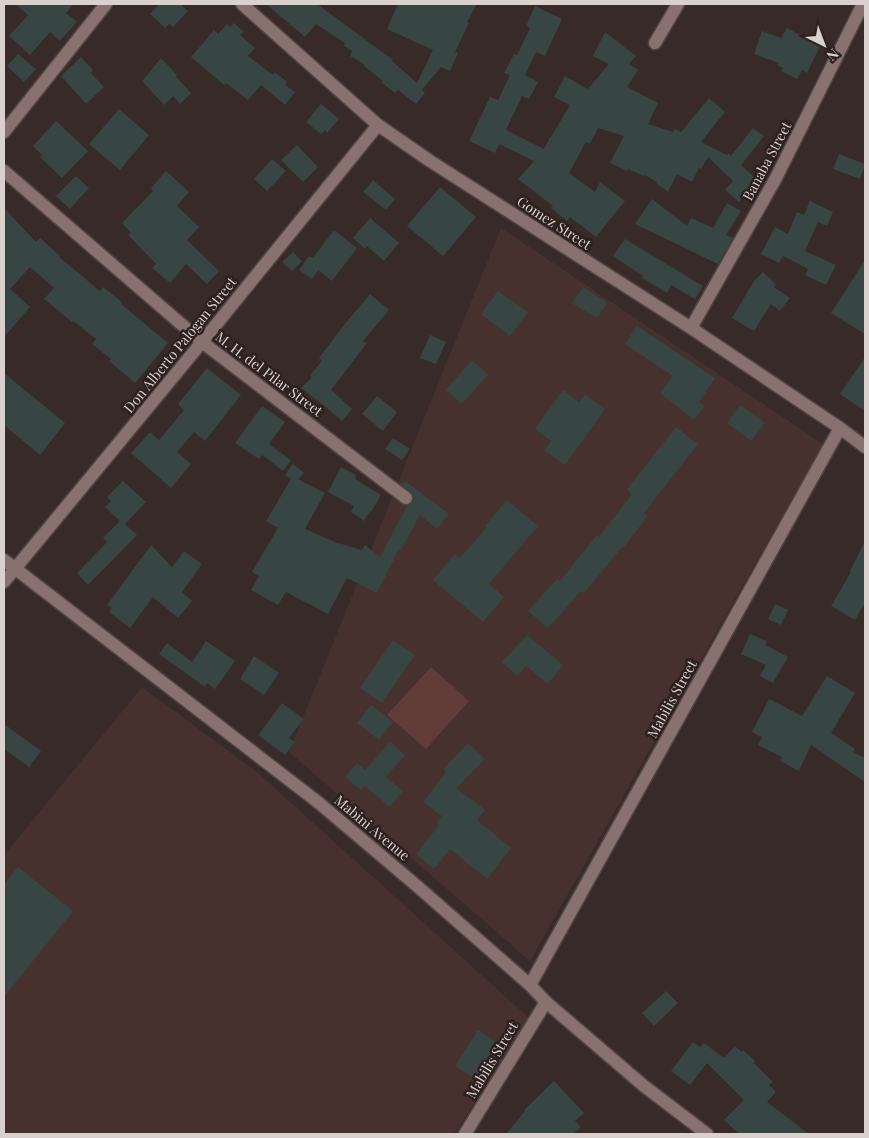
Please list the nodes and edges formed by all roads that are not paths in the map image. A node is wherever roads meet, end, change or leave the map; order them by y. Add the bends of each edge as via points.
1 (106, 4) edge
2 (242, 4) edge
3 (678, 4) edge
4 (864, 4) edge
5 (655, 43) dead end
6 (378, 124) junction
7 (4, 132) edge
8 (4, 171) edge
9 (691, 328) junction
10 (202, 342) junction
11 (840, 428) junction
12 (865, 447) edge
13 (406, 498) dead end
14 (4, 560) edge
15 (14, 569) junction
16 (4, 582) edge
17 (530, 985) junction
18 (546, 1002) junction
19 (465, 1134) edge
20 (707, 1134) edge

1 - 7 street
2 - 6 street, Gomez Street
3 - 5 street
4 - 9 street, Banaba Street via 776,178
6 - 9 street, Gomez Street via 430,161
6 - 10 street, Don Alberto Palogan Street
8 - 10 street, M. H. del Pilar Street
9 - 11 street, Gomez Street
10 - 13 street, M. H. del Pilar Street
10 - 15 street, Don Alberto Palogan Street
11 - 12 street, Gomez Street
11 - 17 street, Mabilis Street
14 - 15 street, Mabini Avenue
15 - 16 street, Don Alberto Palogan Street
15 - 17 street, Mabini Avenue via 319,803
17 - 18 street, Mabini Avenue
18 - 19 street, Mabilis Street
18 - 20 street, Mabini Avenue via 644,1086

